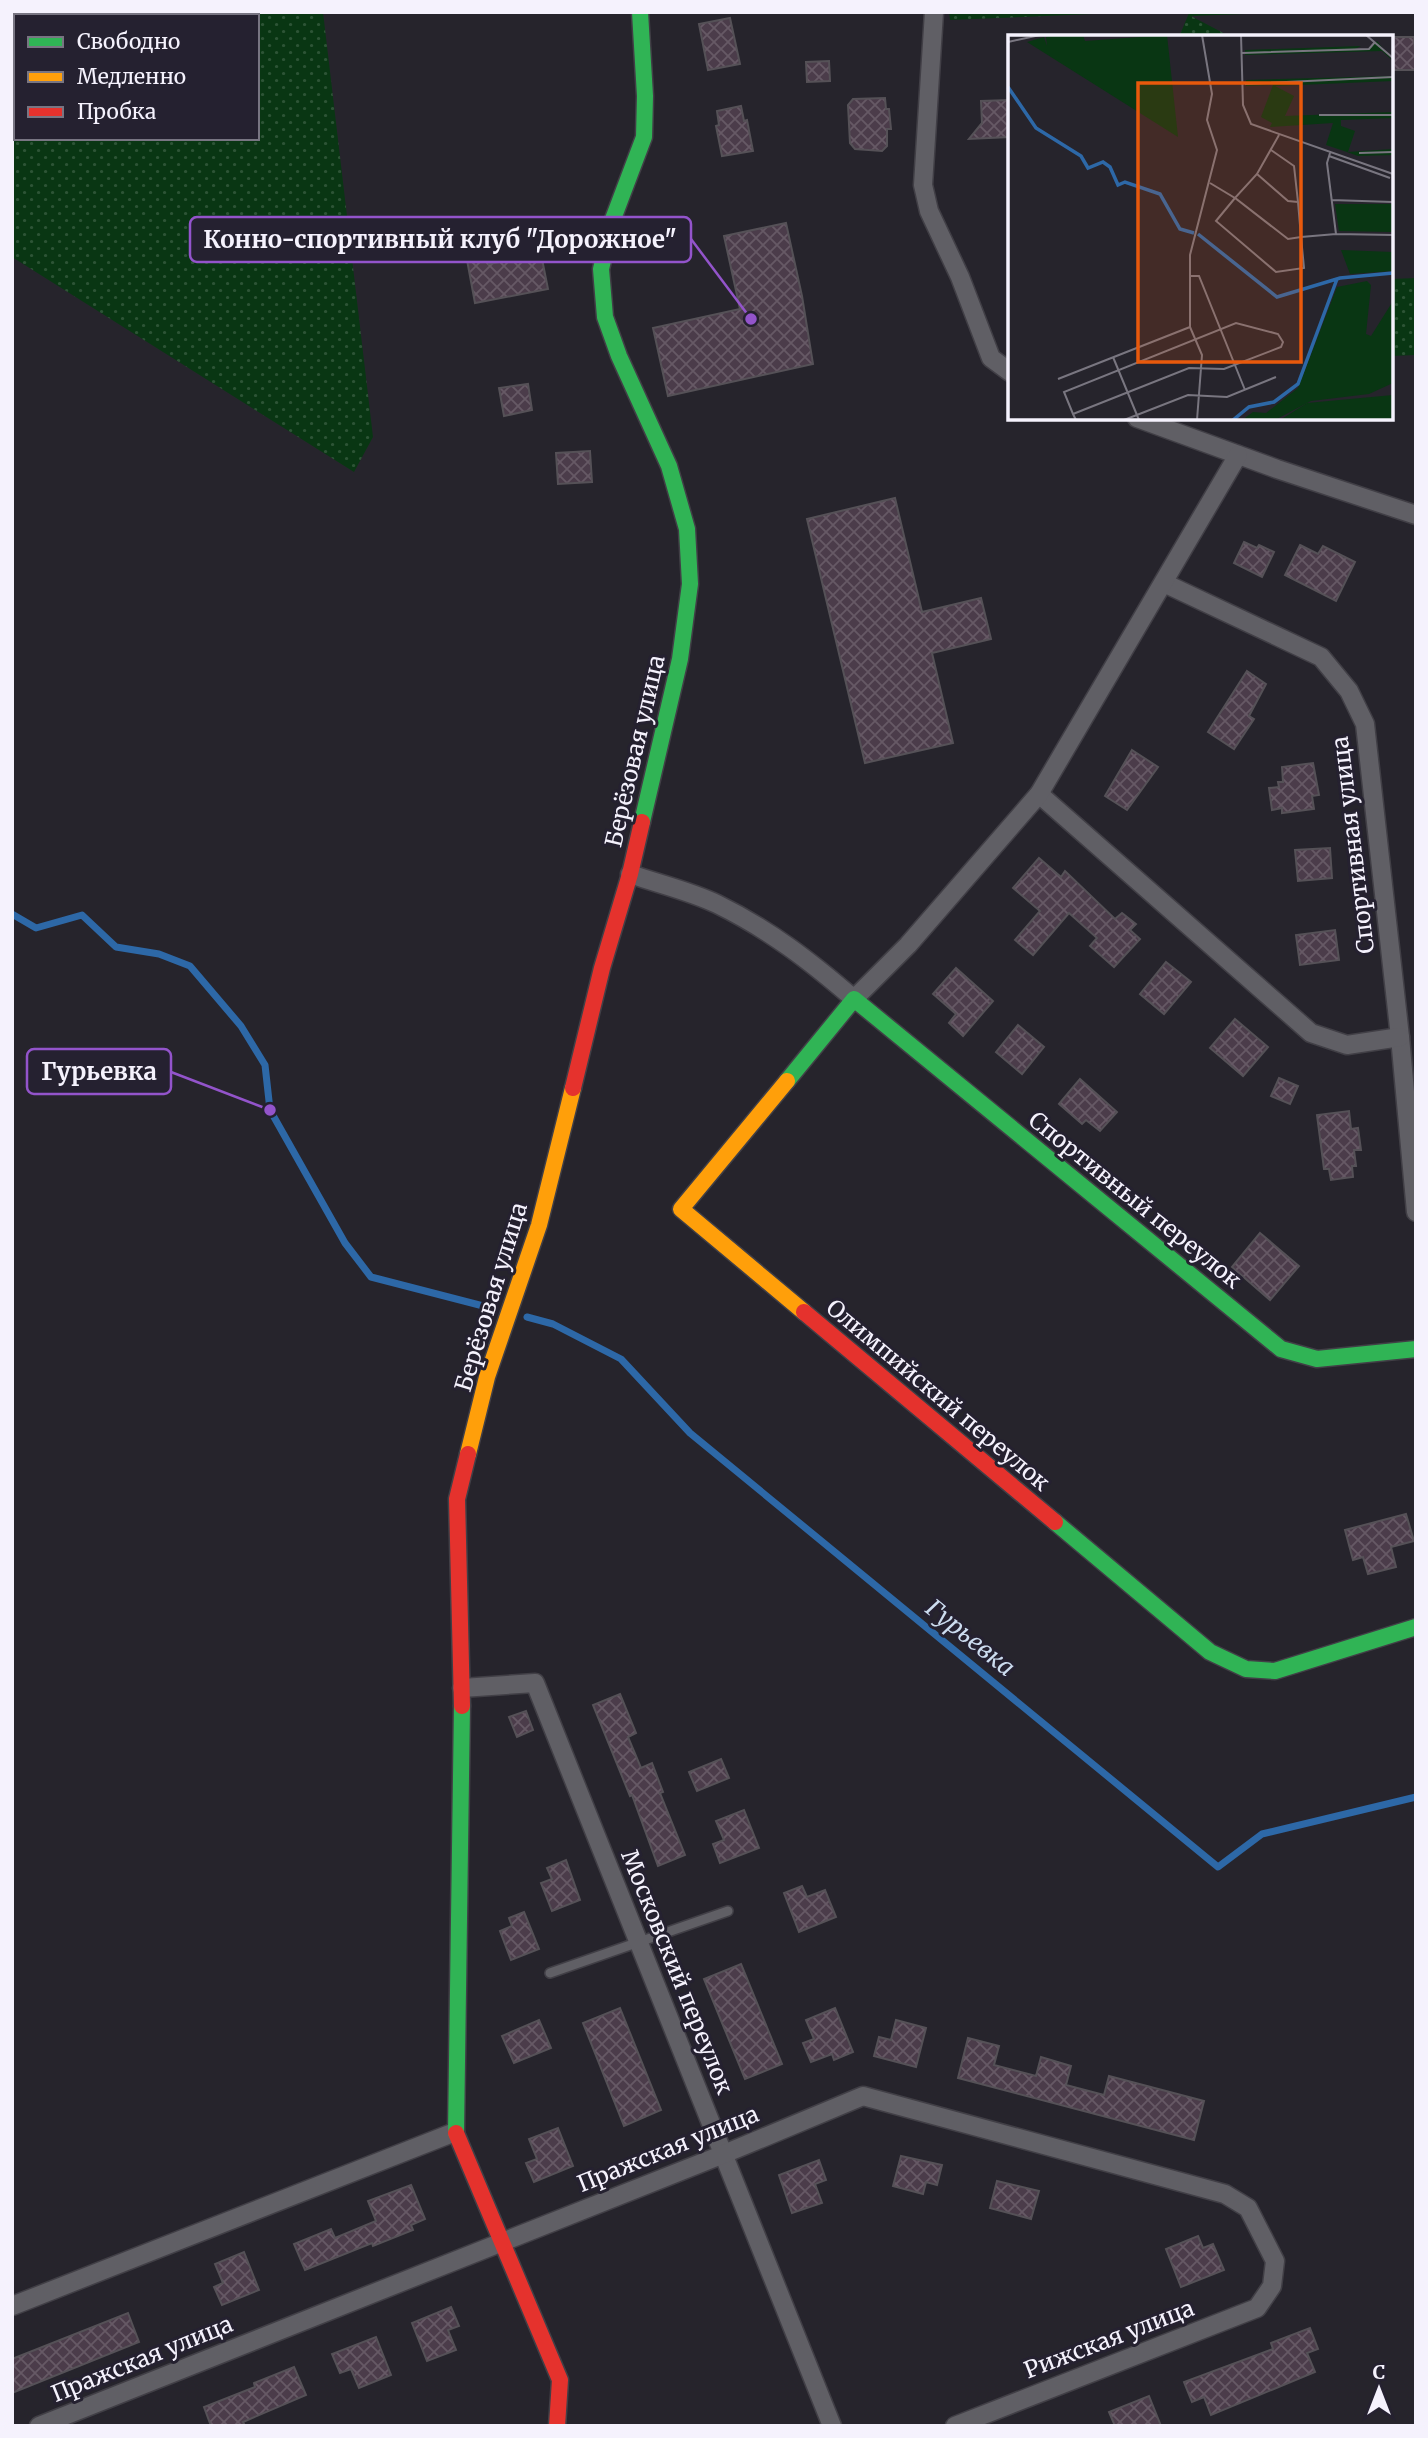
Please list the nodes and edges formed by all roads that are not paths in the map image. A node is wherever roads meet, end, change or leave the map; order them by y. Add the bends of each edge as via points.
1 (640, 12) edge
2 (934, 12) edge
3 (1008, 371) edge
4 (1144, 420) edge
5 (1238, 454) junction
6 (1416, 514) edge
7 (1164, 583) junction
8 (1039, 794) junction
9 (630, 874) junction
10 (854, 999) junction
11 (1400, 1037) junction
12 (1416, 1212) edge
13 (1416, 1349) edge
14 (1416, 1627) edge
15 (462, 1688) junction
16 (728, 1911) dead end
17 (639, 1942) junction
18 (550, 1973) dead end
19 (455, 2132) junction
20 (723, 2154) junction
21 (502, 2242) junction
22 (1272, 2286) joint
23 (12, 2306) edge
24 (39, 2426) edge
25 (556, 2426) edge
26 (832, 2426) edge
27 (955, 2426) edge

1 - 9 street, Берёзовая улица via 643,137 613,219 601,269 605,317 669,466 687,529 690,584 680,659
2 - 3 street via 923,186 929,211 991,358
4 - 5 street
5 - 6 street
5 - 7 street
7 - 8 street
7 - 11 street, Спортивная улица via 1321,657 1349,691 1365,724
8 - 10 street via 908,945
8 - 11 street via 1311,1033 1347,1045
9 - 10 street via 715,903 762,929 801,954
9 - 15 street, Берёзовая улица via 602,968 539,1225 487,1377 457,1499
10 - 13 street, Спортивный переулок via 1281,1349 1317,1359
10 - 14 street, Олимпийский переулок via 681,1209 1210,1652 1245,1668 1275,1671
11 - 12 street, Спортивная улица
15 - 17 street, Московский переулок via 535,1683
15 - 19 street, Берёзовая улица
16 - 17 lane
17 - 18 lane
17 - 20 street, Московский переулок
19 - 21 street
19 - 23 street
20 - 21 street, Пражская улица
20 - 22 street, Пражская улица via 863,2096 1225,2194 1248,2208 1259,2227 1275,2262
20 - 26 street, Московский переулок
21 - 24 street, Пражская улица
21 - 25 street via 560,2380
22 - 27 street, Рижская улица via 1257,2308

